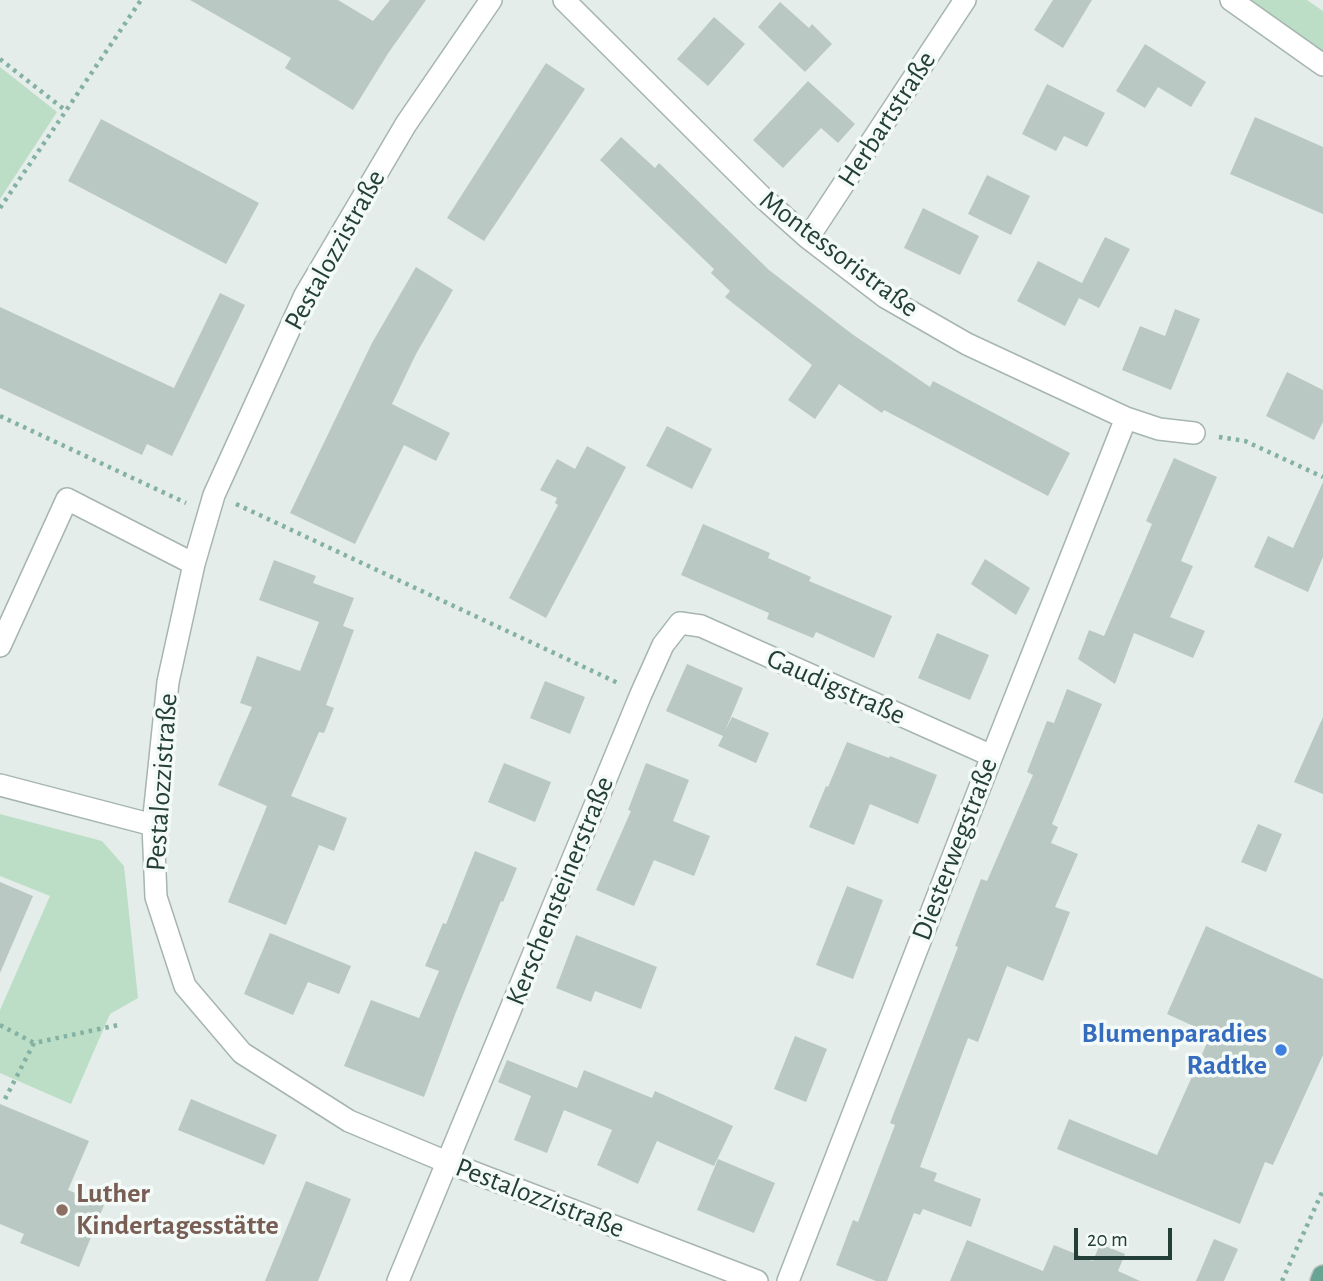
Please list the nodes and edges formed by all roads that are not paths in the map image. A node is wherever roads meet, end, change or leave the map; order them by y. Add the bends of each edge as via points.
1 (491, 0) edge
2 (564, 0) edge
3 (965, 0) edge
4 (1231, 0) edge
5 (1323, 65) edge
6 (808, 238) junction
7 (1126, 418) junction
8 (1194, 433) road end
9 (194, 564) junction
10 (680, 623) joint
11 (0, 646) edge
12 (992, 756) junction
13 (0, 785) edge
14 (153, 825) junction
15 (449, 1163) junction
16 (398, 1281) edge
17 (757, 1281) edge
18 (788, 1281) edge

1 - 9 street, Pestalozzistraße via 406,124 305,295 211,504
2 - 6 street, Montessoristraße
3 - 6 street, Herbartstraße
4 - 5 street
6 - 7 street, Montessoristraße via 885,297 967,344
7 - 8 street, Montessoristraße
7 - 12 street, Diesterwegstraße
9 - 11 street via 67,499
9 - 14 street, Pestalozzistraße via 168,682
10 - 12 street, Gaudigstraße via 701,626
10 - 15 street, Kerschensteinerstraße via 663,645 641,694
12 - 18 street, Diesterwegstraße
13 - 14 street
14 - 15 street, Pestalozzistraße via 156,897 185,986 242,1053 349,1121
15 - 16 street, Kerschensteinerstraße
15 - 17 street, Pestalozzistraße

